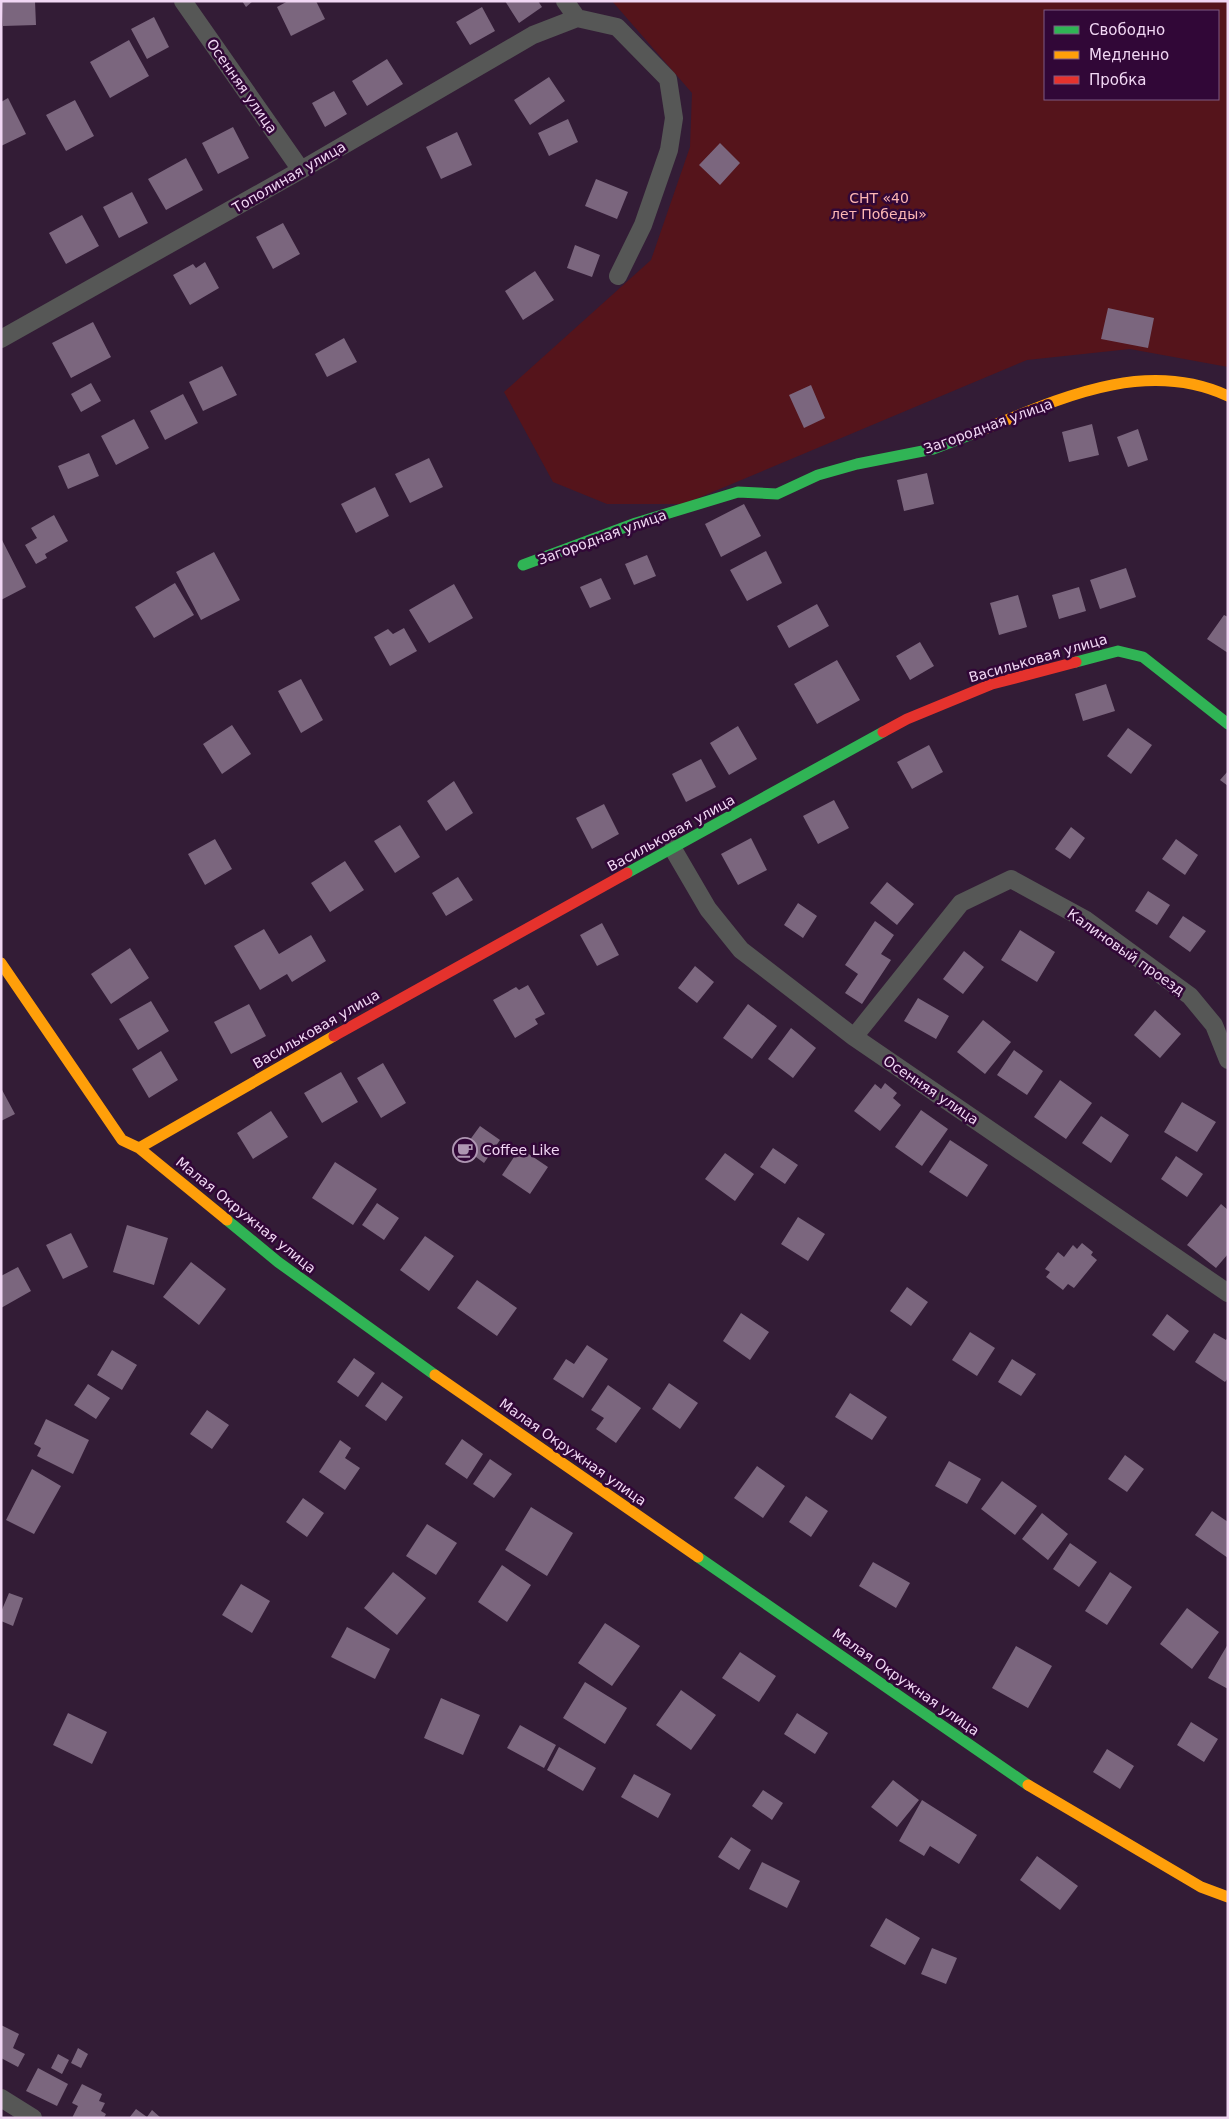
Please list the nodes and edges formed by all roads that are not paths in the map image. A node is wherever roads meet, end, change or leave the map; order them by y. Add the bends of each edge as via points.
1 (182, 1) edge
2 (565, 1) edge
3 (577, 18) junction
4 (301, 170) junction
5 (618, 276) dead end
6 (1, 339) edge
7 (1228, 396) edge
8 (523, 565) dead end
9 (1228, 724) edge
10 (672, 849) junction
11 (1, 963) edge
12 (854, 1038) junction
13 (1228, 1060) edge
14 (139, 1148) junction
15 (1228, 1293) edge
16 (1228, 1897) edge
17 (1, 2098) edge
18 (33, 2118) edge

1 - 4 street, Осенняя улица
2 - 3 street
3 - 4 street, Тополиная улица via 533,35
3 - 5 street via 618,27 668,79 670,89 674,118 670,150 643,225
4 - 6 street, Тополиная улица
7 - 8 street, Загородная улица via 1168,380 1126,382 1080,391 933,449 818,475 777,494 738,492 636,523
9 - 10 street, Васильковая улица via 1142,657 1118,651 992,684 907,719
10 - 12 street, Осенняя улица via 708,909 741,950
10 - 14 street, Васильковая улица via 384,1007
11 - 14 street, Малая Окружная улица via 122,1140
12 - 13 street, Калиновый проезд via 961,902 1011,879 1086,920 1190,996 1214,1025
12 - 15 street, Осенняя улица
14 - 16 street, Малая Окружная улица via 278,1262 458,1392 1030,1786 1200,1887
17 - 18 street

